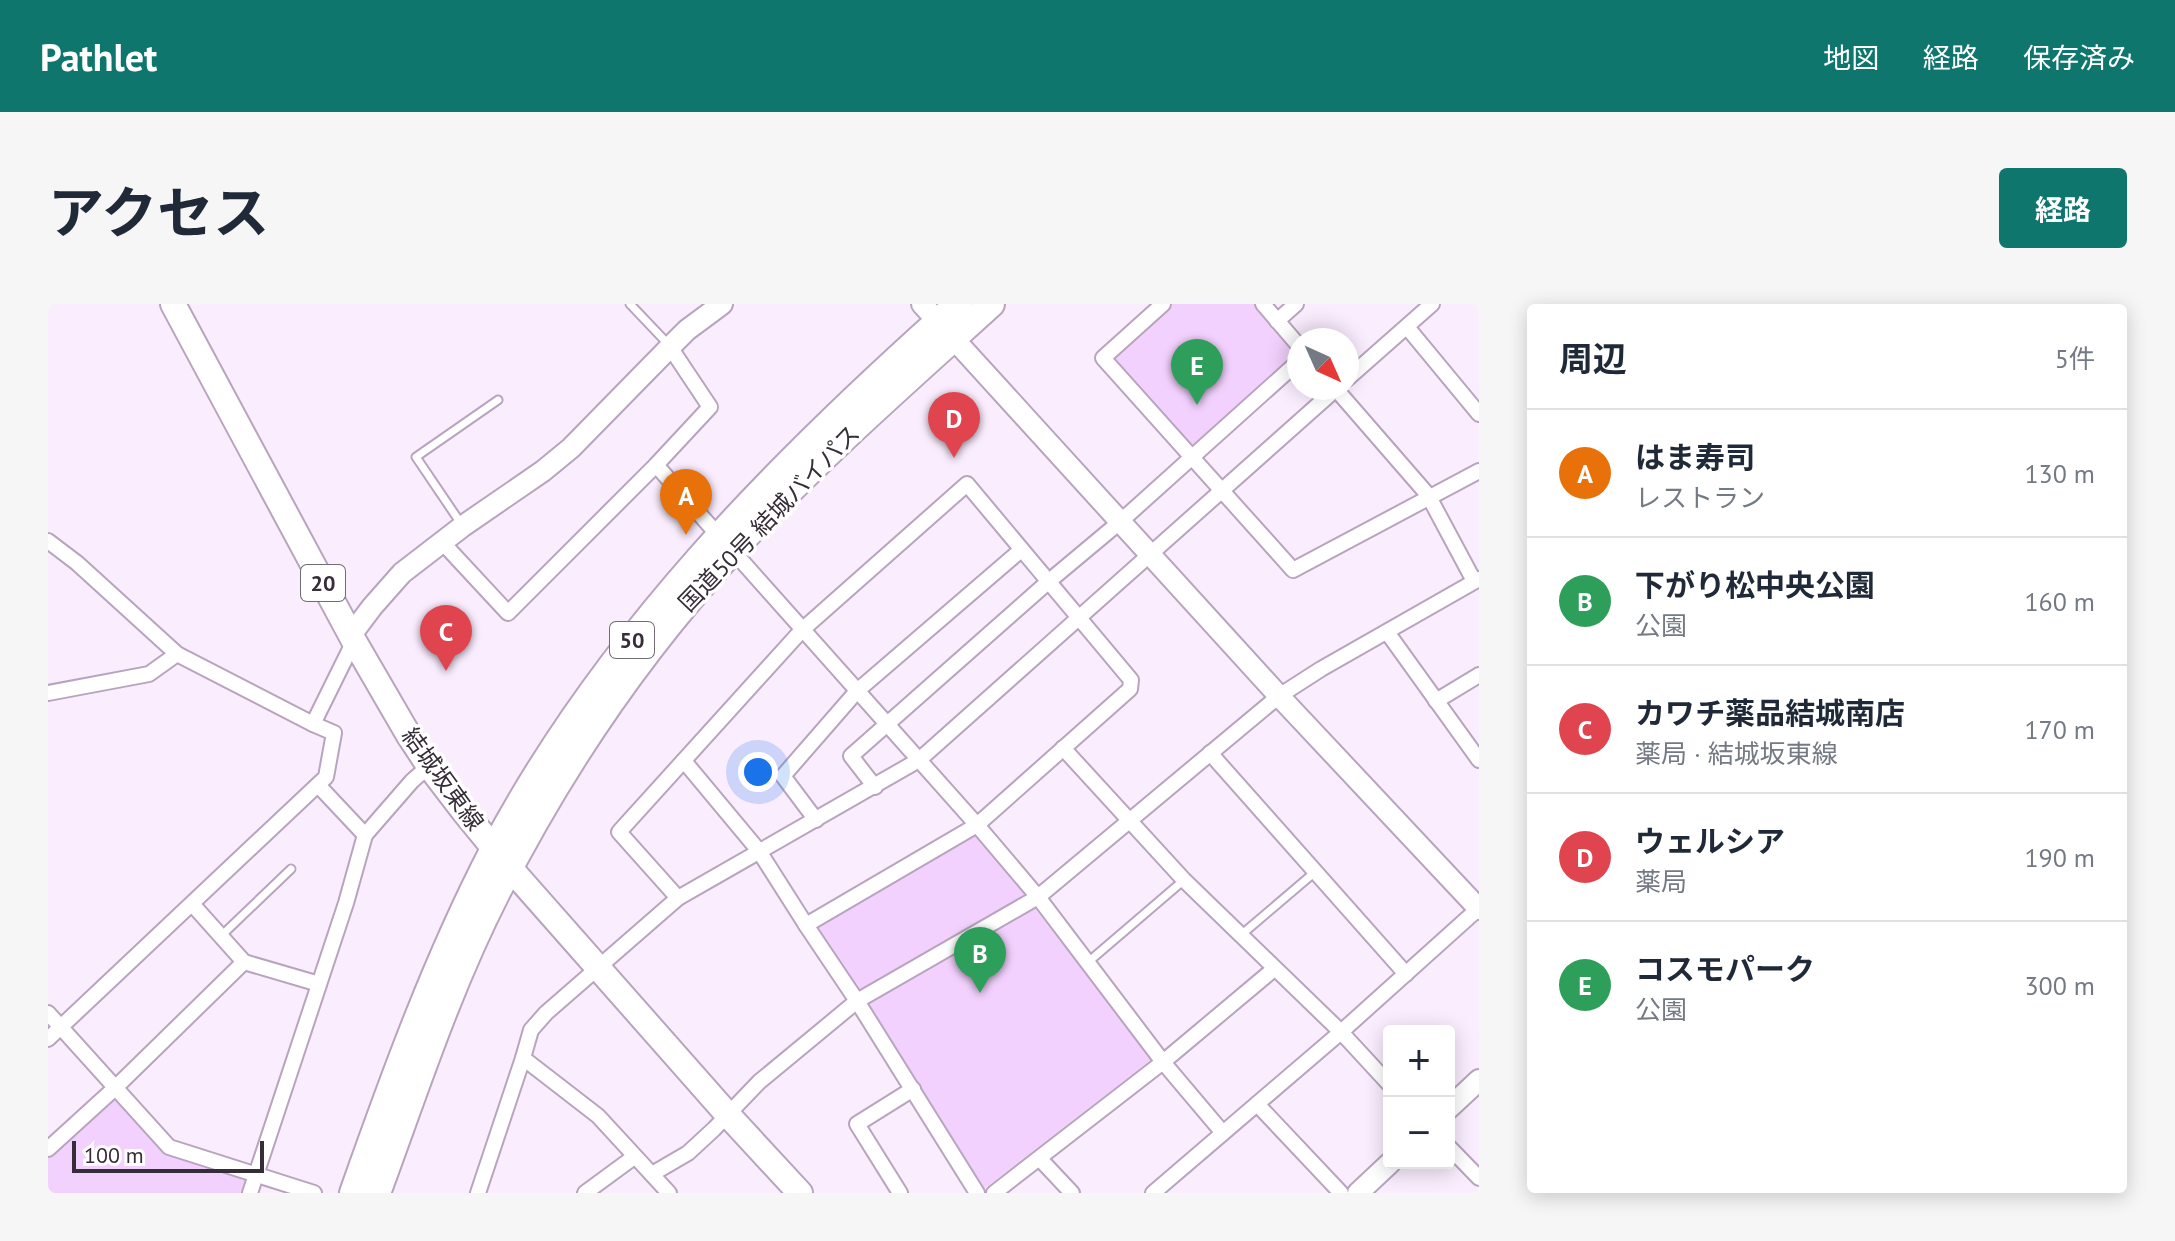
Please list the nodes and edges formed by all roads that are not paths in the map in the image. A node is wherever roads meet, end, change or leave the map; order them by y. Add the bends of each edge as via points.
1 (173, 304) edge
2 (630, 304) edge
3 (722, 304) edge
4 (958, 304) edge
5 (991, 304) edge
6 (1163, 304) edge
7 (1263, 304) edge
8 (1296, 304) edge
9 (1432, 304) edge
10 (1277, 321) junction
11 (937, 322) edge
12 (1407, 327) junction
13 (1287, 332) edge
14 (670, 347) junction
15 (1359, 369) edge
16 (1287, 372) edge
17 (498, 400) dead end
18 (1323, 400) edge
19 (1346, 400) edge
20 (1479, 414) edge
21 (1191, 457) junction
22 (656, 465) junction
23 (1479, 471) edge
24 (1222, 490) junction
25 (1429, 497) junction
26 (1121, 521) junction
27 (463, 526) junction
28 (48, 541) edge
29 (442, 542) junction
30 (725, 543) junction
31 (1021, 550) junction
32 (1150, 553) junction
33 (1477, 580) edge
34 (1048, 582) junction
35 (1077, 617) junction
36 (802, 630) junction
37 (1387, 632) junction
38 (353, 638) junction
39 (177, 654) junction
40 (1479, 675) edge
41 (857, 691) junction
42 (48, 693) edge
43 (1279, 696) junction
44 (1436, 701) junction
45 (313, 724) junction
46 (887, 725) junction
47 (1063, 748) junction
48 (1210, 753) junction
49 (1478, 755) edge
50 (919, 760) junction
51 (684, 761) junction
52 (429, 766) junction
53 (318, 785) junction
54 (875, 787) junction
55 (816, 820) junction
56 (1129, 820) junction
57 (977, 825) junction
58 (365, 835) junction
59 (759, 851) junction
60 (502, 858) junction
61 (291, 869) dead end
62 (1315, 872) junction
63 (1184, 880) junction
64 (1038, 897) junction
65 (678, 898) junction
66 (193, 905) junction
67 (1479, 908) edge
68 (806, 925) junction
69 (221, 936) junction
70 (1241, 936) junction
71 (244, 962) junction
72 (1087, 963) junction
73 (599, 968) junction
74 (1274, 969) junction
75 (1406, 974) junction
76 (319, 984) junction
77 (857, 1001) junction
78 (48, 1013) edge
79 (61, 1027) junction
80 (1341, 1032) junction
81 (48, 1039) edge
82 (523, 1058) junction
83 (1163, 1062) junction
84 (1383, 1078) edge
85 (1479, 1080) edge
86 (115, 1088) junction
87 (913, 1089) junction
88 (1455, 1102) edge
89 (1257, 1104) junction
90 (728, 1115) junction
91 (1223, 1133) junction
92 (48, 1149) edge
93 (1455, 1153) edge
94 (634, 1157) junction
95 (1040, 1159) junction
96 (1384, 1169) edge
97 (256, 1174) junction
98 (652, 1174) junction
99 (1479, 1178) edge
100 (250, 1193) edge
101 (314, 1193) edge
102 (353, 1193) edge
103 (377, 1193) edge
104 (478, 1193) edge
105 (585, 1193) edge
106 (669, 1193) edge
107 (800, 1193) edge
108 (900, 1193) edge
109 (977, 1193) edge
110 (994, 1193) edge
111 (1072, 1193) edge
112 (1153, 1193) edge
113 (1341, 1193) edge
114 (1358, 1193) edge

1 - 38 main road, 結城坂東線 / 20
2 - 14 lane
3 - 14 street
4 - 11 highway, 国道50号 結城バイパス / 50
5 - 11 highway, 国道50号 結城バイパス / 50
6 - 21 street via 1103,358
7 - 10 street
8 - 10 street
9 - 12 street
10 - 13 street
11 - 26 street
11 - 30 highway, 国道50号 結城バイパス / 50 via 798,454
12 - 15 street
12 - 20 street
14 - 22 street via 710,407
14 - 27 street via 571,448
16 - 21 street
17 - 27 lane via 416,457
18 - 24 street
19 - 25 street
21 - 24 street
21 - 26 street
22 - 29 street via 508,613
22 - 30 street
23 - 25 street
24 - 25 street via 1293,570
24 - 32 street
25 - 33 street
26 - 32 street
26 - 34 street
27 - 29 street
28 - 39 street
29 - 38 street via 402,573
30 - 36 street
30 - 60 highway, 国道50号 結城バイパス / 50 via 659,604 601,680 546,762
31 - 34 street
31 - 36 street via 967,484
31 - 41 street
32 - 35 street
32 - 43 street
33 - 37 street
34 - 35 street
34 - 46 street
35 - 47 street via 1131,680 1130,689
35 - 50 street
36 - 41 street
36 - 51 street
37 - 43 street
37 - 44 street
38 - 45 street
38 - 52 main road, 結城坂東線 / 20
39 - 42 street via 149,674
39 - 45 street
40 - 44 street
41 - 46 street
41 - 55 street via 783,776
43 - 48 street
43 - 67 street
44 - 49 street
45 - 53 street via 334,733 326,777
46 - 50 street
46 - 54 street via 851,756
47 - 56 street
47 - 57 street
48 - 56 street
48 - 62 street
50 - 54 street
50 - 57 street
51 - 59 street
51 - 65 street via 619,832
52 - 58 street
52 - 60 main road, 結城坂東線 / 20
53 - 58 street
53 - 66 street
54 - 55 street
55 - 59 street
56 - 63 street
56 - 64 street
57 - 64 street
57 - 68 street
58 - 76 street
59 - 65 street
59 - 68 street
60 - 73 main road, 結城坂東線 / 20
60 - 102 highway, 国道50号 結城バイパス / 50 via 445,949
60 - 103 highway, 国道50号 結城バイパス / 50 via 494,898 436,1032
61 - 69 lane
62 - 70 lane
62 - 75 street
63 - 70 street
63 - 72 lane
64 - 72 street
64 - 77 street
65 - 73 street
66 - 69 street
66 - 79 street
67 - 75 street
68 - 77 street
69 - 71 street
70 - 74 street
71 - 76 street
71 - 86 street
72 - 83 street
73 - 82 street via 531,1030
73 - 90 main road, 結城坂東線 / 20
74 - 80 street
74 - 83 street
75 - 80 street
76 - 97 street
77 - 87 street
77 - 90 street via 759,1082
78 - 79 street
79 - 81 street
79 - 86 street
80 - 84 street
80 - 89 street
82 - 94 street via 598,1116
82 - 104 street
83 - 91 street
83 - 95 street
85 - 88 street
86 - 92 street
86 - 97 street via 169,1147
87 - 108 street via 857,1124
87 - 109 street
89 - 91 street
89 - 113 street
90 - 98 street via 688,1153
90 - 107 main road, 結城坂東線 / 20
91 - 112 street
93 - 99 street
94 - 98 street
94 - 105 street
95 - 110 street
95 - 111 street
96 - 114 street
97 - 100 street
97 - 101 street
98 - 106 street

